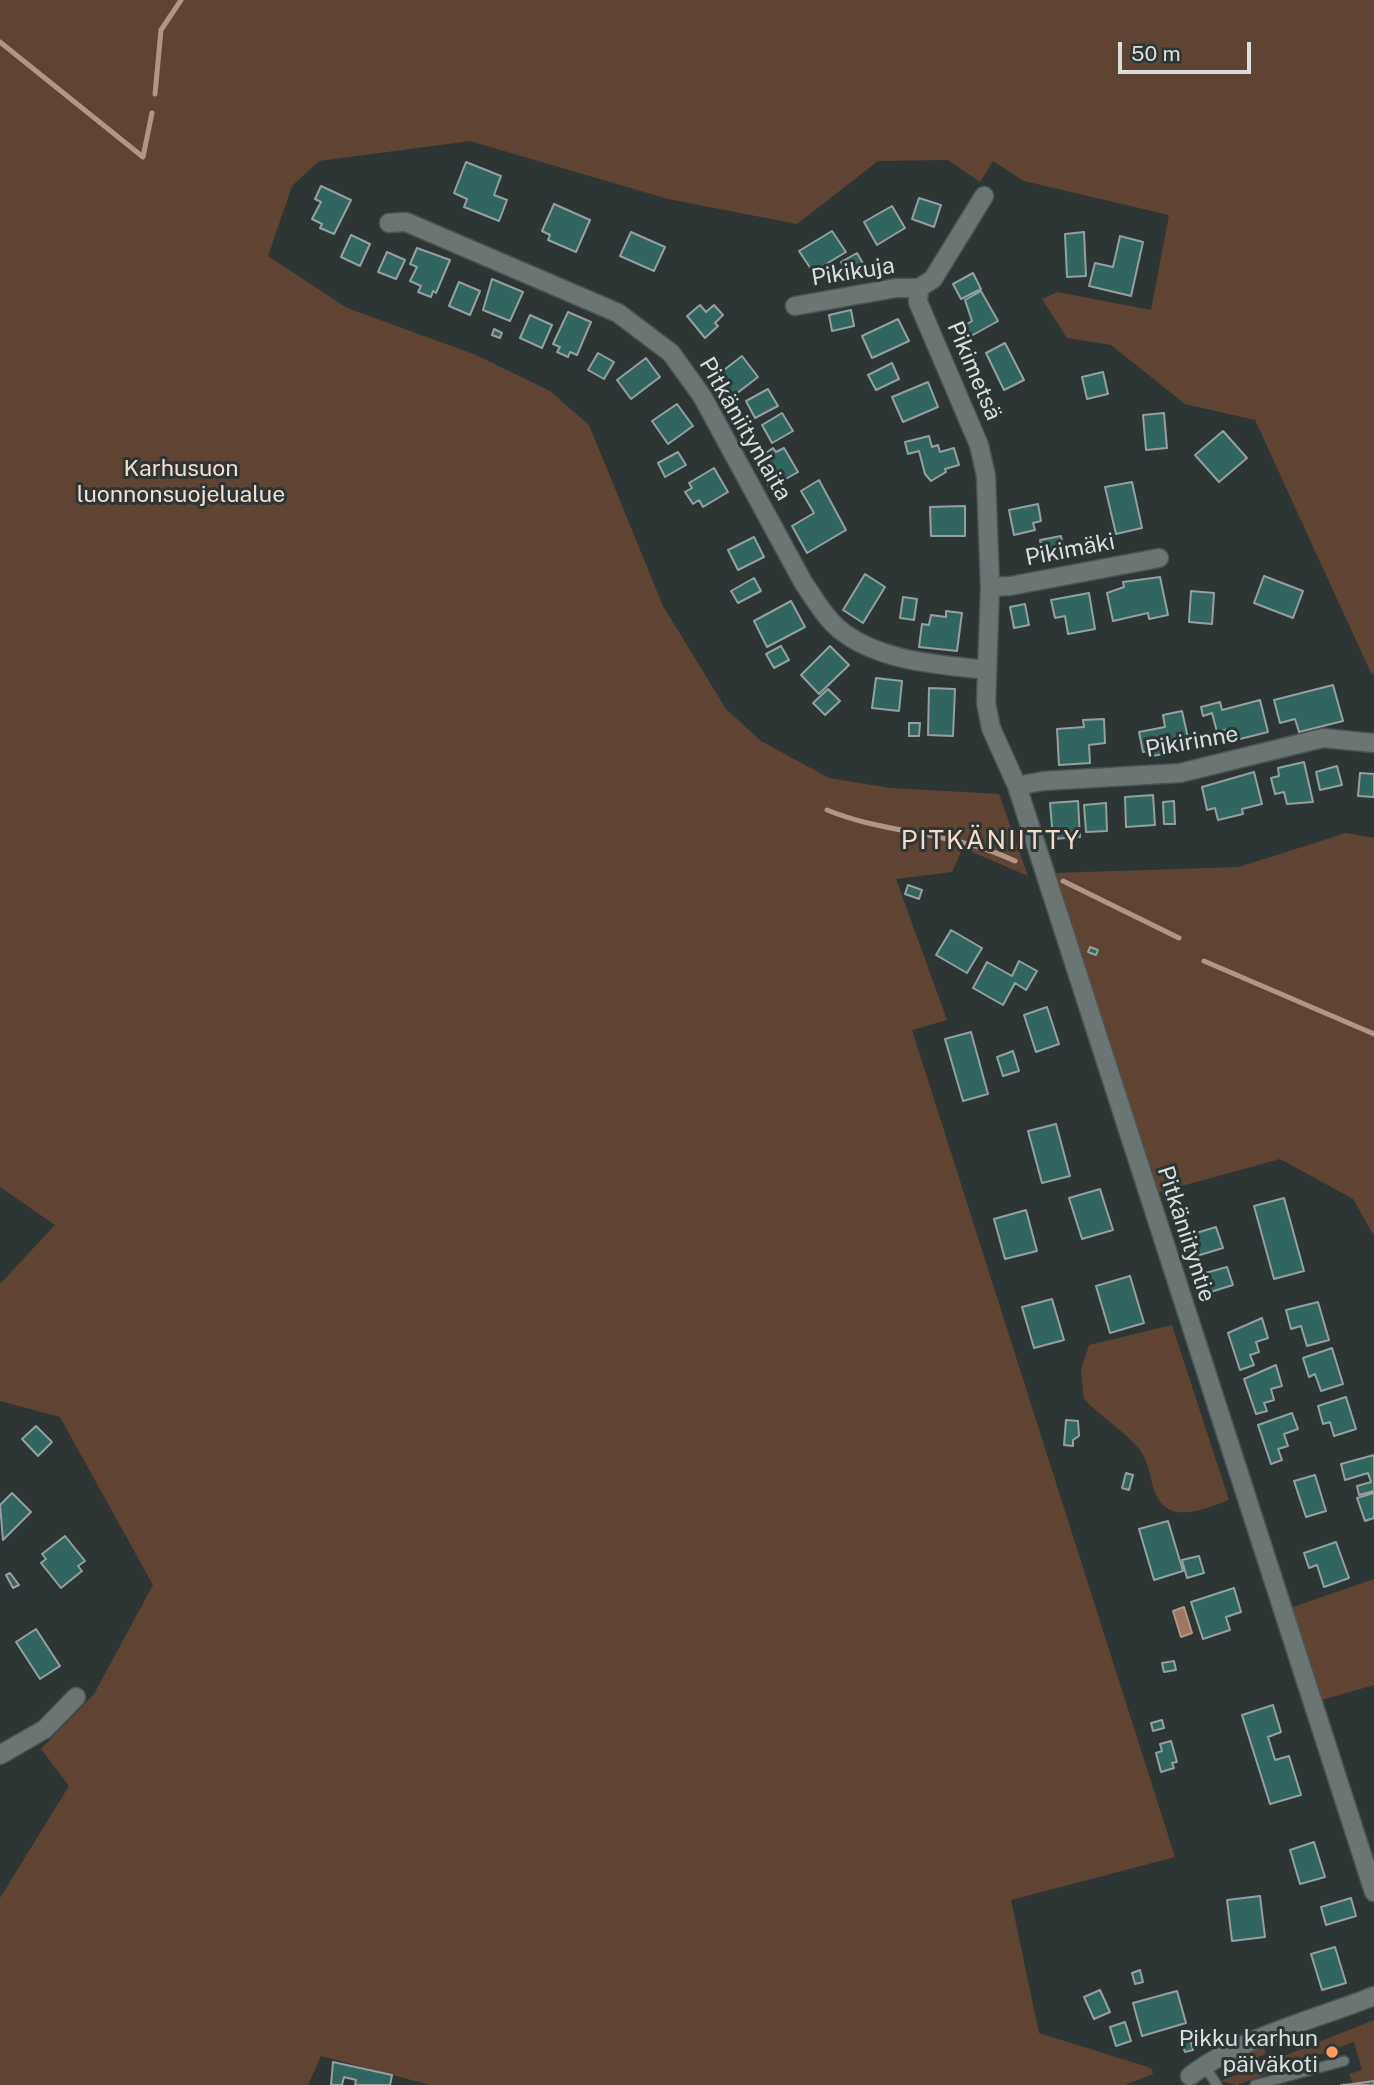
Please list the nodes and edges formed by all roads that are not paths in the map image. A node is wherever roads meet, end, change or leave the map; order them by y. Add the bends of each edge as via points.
1 (984, 197) dead end
2 (389, 223) dead end
3 (919, 288) junction
4 (794, 306) dead end
5 (1159, 558) dead end
6 (990, 587) junction
7 (986, 670) junction
8 (1374, 743) edge
9 (1017, 786) junction
10 (76, 1698) dead end
11 (0, 1755) edge
12 (1374, 1892) edge
13 (1374, 1996) edge
14 (1345, 2062) dead end
15 (1192, 2075) edge
16 (1217, 2085) edge
17 (1255, 2085) edge

1 - 3 street via 933,279
2 - 7 street, Pitkäniitynlaita via 406,222 595,303 650,336 671,353 702,396 803,582 843,633 872,649 910,660
3 - 4 street, Pikikuja
3 - 6 street, Pikimetsä via 918,302 982,456 989,505
5 - 6 street, Pikimäki
6 - 7 street, Pitkäniityntie
7 - 9 street, Pitkäniityntie via 990,728
8 - 9 street, Pikirinne via 1323,738 1180,774
9 - 12 street, Pitkäniityntie
10 - 11 street via 45,1729
13 - 15 street
14 - 17 lane
15 - 16 lane

